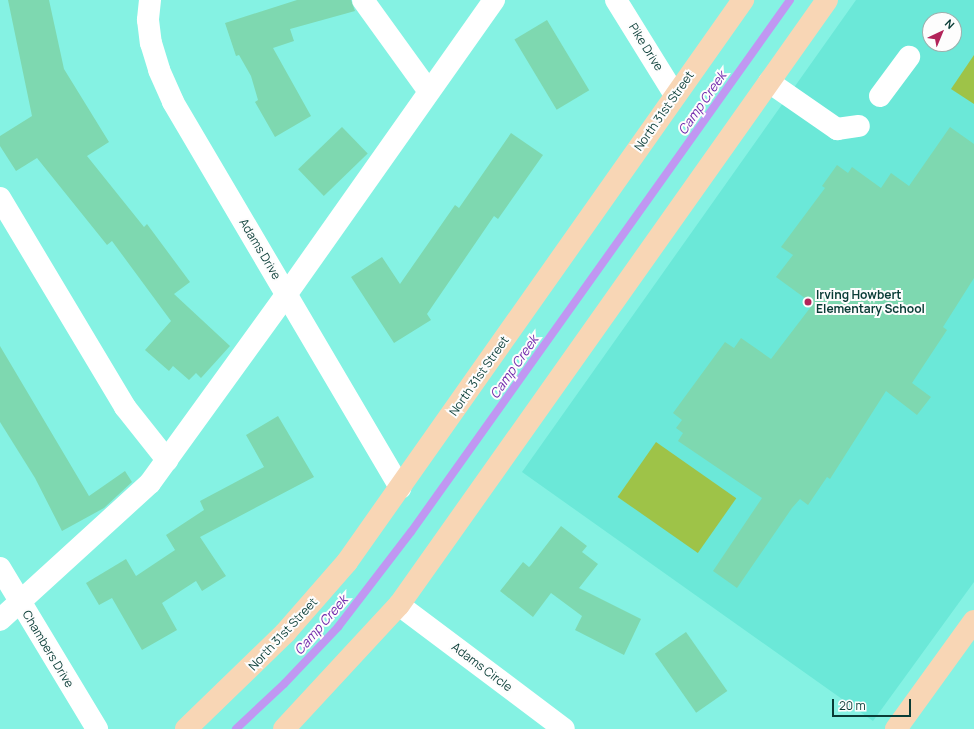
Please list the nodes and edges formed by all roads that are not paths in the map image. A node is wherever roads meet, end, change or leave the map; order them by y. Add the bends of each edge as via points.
1 (150, 0) edge
2 (363, 0) edge
3 (494, 0) edge
4 (616, 0) edge
5 (743, 0) edge
6 (827, 0) edge
7 (909, 57) dead end
8 (769, 82) junction
9 (428, 90) junction
10 (675, 95) junction
11 (880, 96) dead end
12 (860, 126) dead end
13 (0, 198) edge
14 (286, 295) junction
15 (167, 460) junction
16 (400, 488) junction
17 (0, 568) edge
18 (20, 603) junction
19 (400, 605) junction
20 (0, 620) edge
21 (974, 621) edge
22 (97, 729) edge
23 (186, 729) edge
24 (284, 729) edge
25 (564, 729) edge
26 (896, 729) edge

1 - 14 street, Adams Drive via 148,20 151,43 173,102
2 - 9 street
3 - 9 street
4 - 10 street, Pike Drive
5 - 10 main road, North 31st Street
6 - 8 main road
7 - 11 street
8 - 12 street via 838,129
8 - 19 main road
9 - 14 street
10 - 16 main road, North 31st Street
13 - 15 street via 125,407
14 - 15 street
14 - 16 street, Adams Drive
15 - 18 street via 135,498
16 - 23 main road, North 31st Street via 322,592 244,675
17 - 18 street, Chambers Drive
18 - 20 street
18 - 22 street, Chambers Drive
19 - 24 main road
19 - 25 street, Adams Circle
21 - 26 main road

